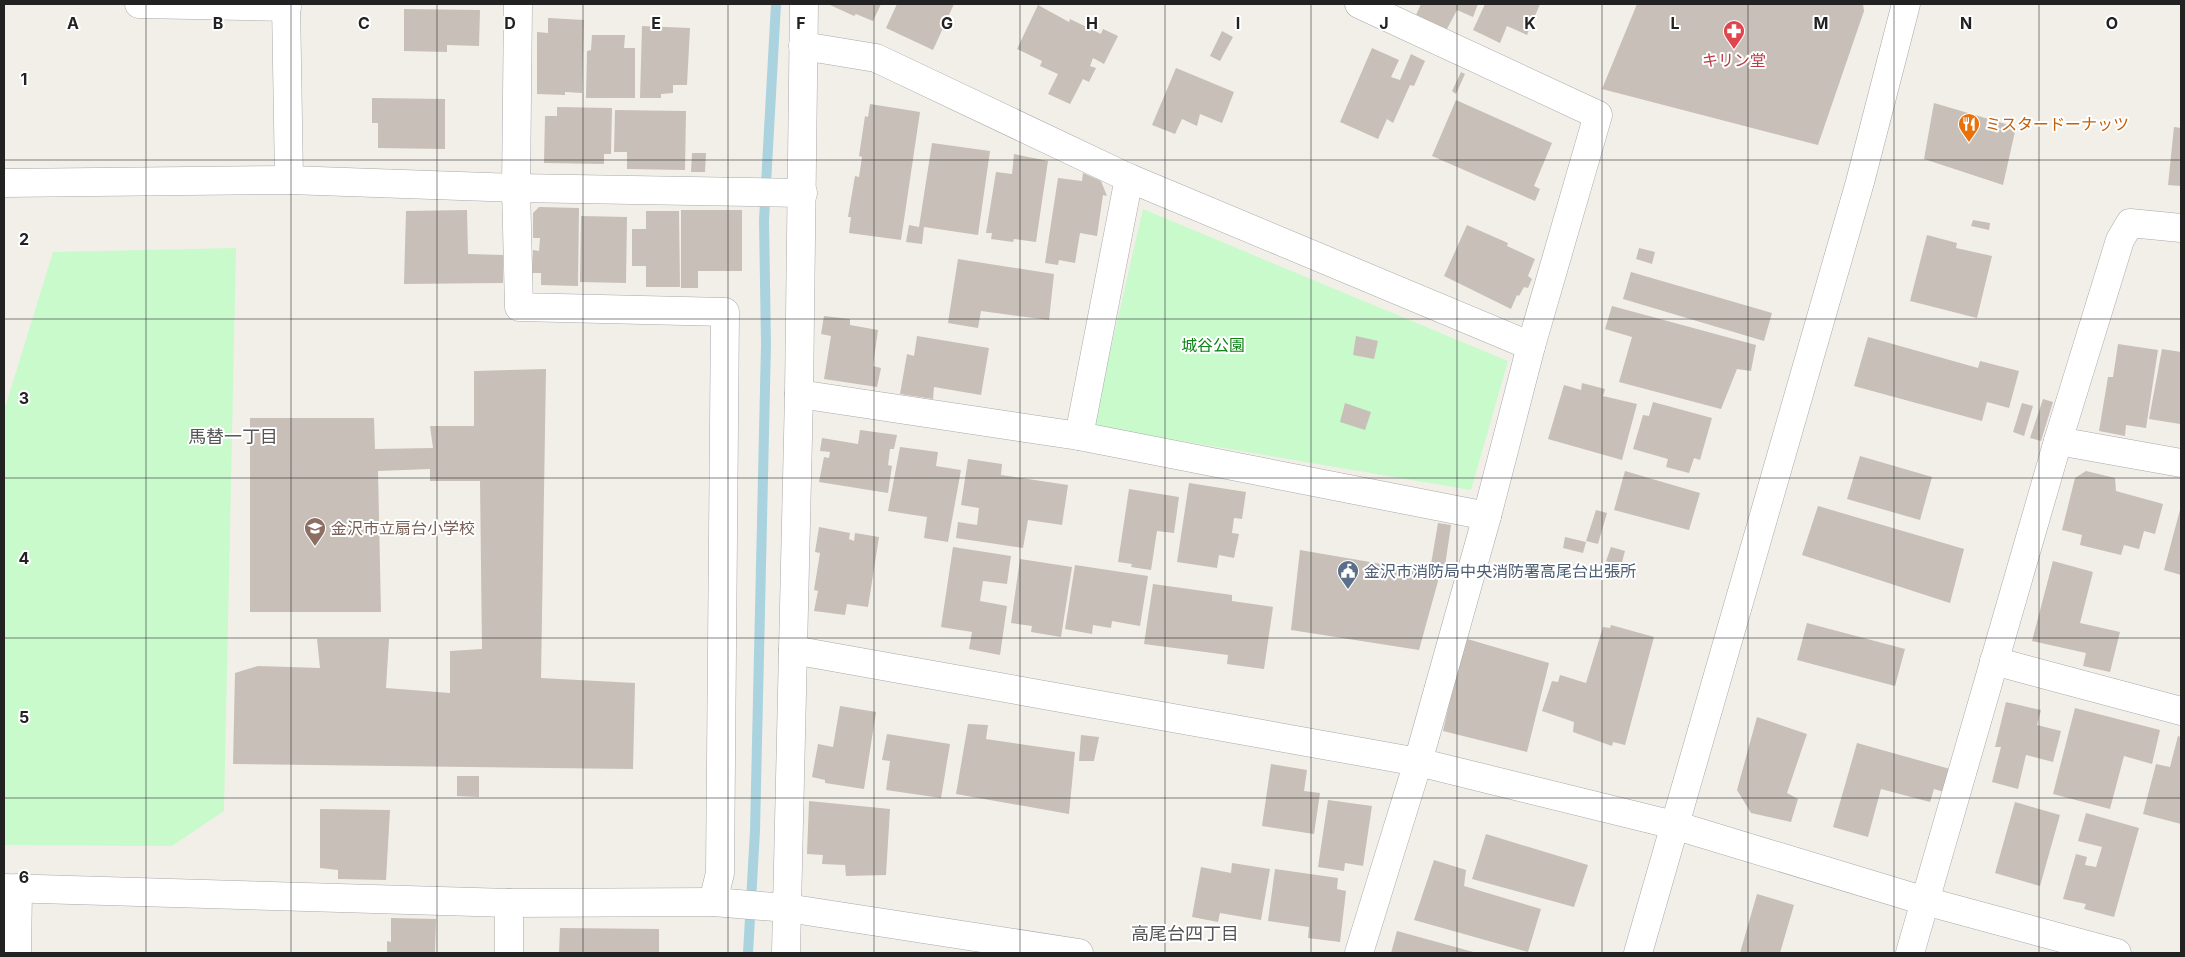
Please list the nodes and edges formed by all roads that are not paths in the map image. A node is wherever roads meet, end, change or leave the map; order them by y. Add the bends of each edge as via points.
1 (139, 4) edge
2 (518, 4) edge
3 (804, 4) edge
4 (1359, 4) edge
5 (1906, 4) edge
6 (286, 5) edge
7 (802, 46) junction
8 (1129, 178) junction
9 (289, 180) junction
10 (4, 183) edge
11 (516, 188) junction
12 (794, 193) junction
13 (2181, 228) edge
14 (1531, 346) junction
15 (799, 394) junction
16 (1079, 436) junction
17 (2058, 441) junction
18 (2181, 463) edge
19 (1487, 516) junction
20 (793, 650) junction
21 (1994, 661) junction
22 (2181, 711) edge
23 (1418, 762) junction
24 (1674, 825) junction
25 (11, 888) edge
26 (1925, 901) junction
27 (721, 902) junction
28 (509, 903) junction
29 (777, 908) junction
30 (17, 953) edge
31 (509, 953) edge
32 (786, 953) edge
33 (1079, 953) edge
34 (1359, 953) edge
35 (1638, 953) edge
36 (1910, 953) edge
37 (2117, 953) edge

1 - 6 street
2 - 11 street
3 - 7 street
4 - 14 street via 1598,115
5 - 24 street via 1860,182
6 - 9 street
7 - 8 street via 876,58
7 - 12 street
8 - 14 street
8 - 16 street
9 - 10 street
9 - 11 street
11 - 12 street
11 - 27 street via 518,307 725,312
12 - 15 street
13 - 17 street via 2130,223 2120,240
14 - 19 street
15 - 16 street
15 - 20 street
16 - 19 street
17 - 18 street
17 - 21 street
19 - 23 street
20 - 23 street
20 - 29 street
21 - 22 street
21 - 26 street
23 - 24 street
23 - 34 street
24 - 26 street
24 - 35 street
25 - 28 street
25 - 30 street
26 - 36 street
26 - 37 street
27 - 28 street
27 - 29 street
28 - 31 street
29 - 32 street
29 - 33 street

